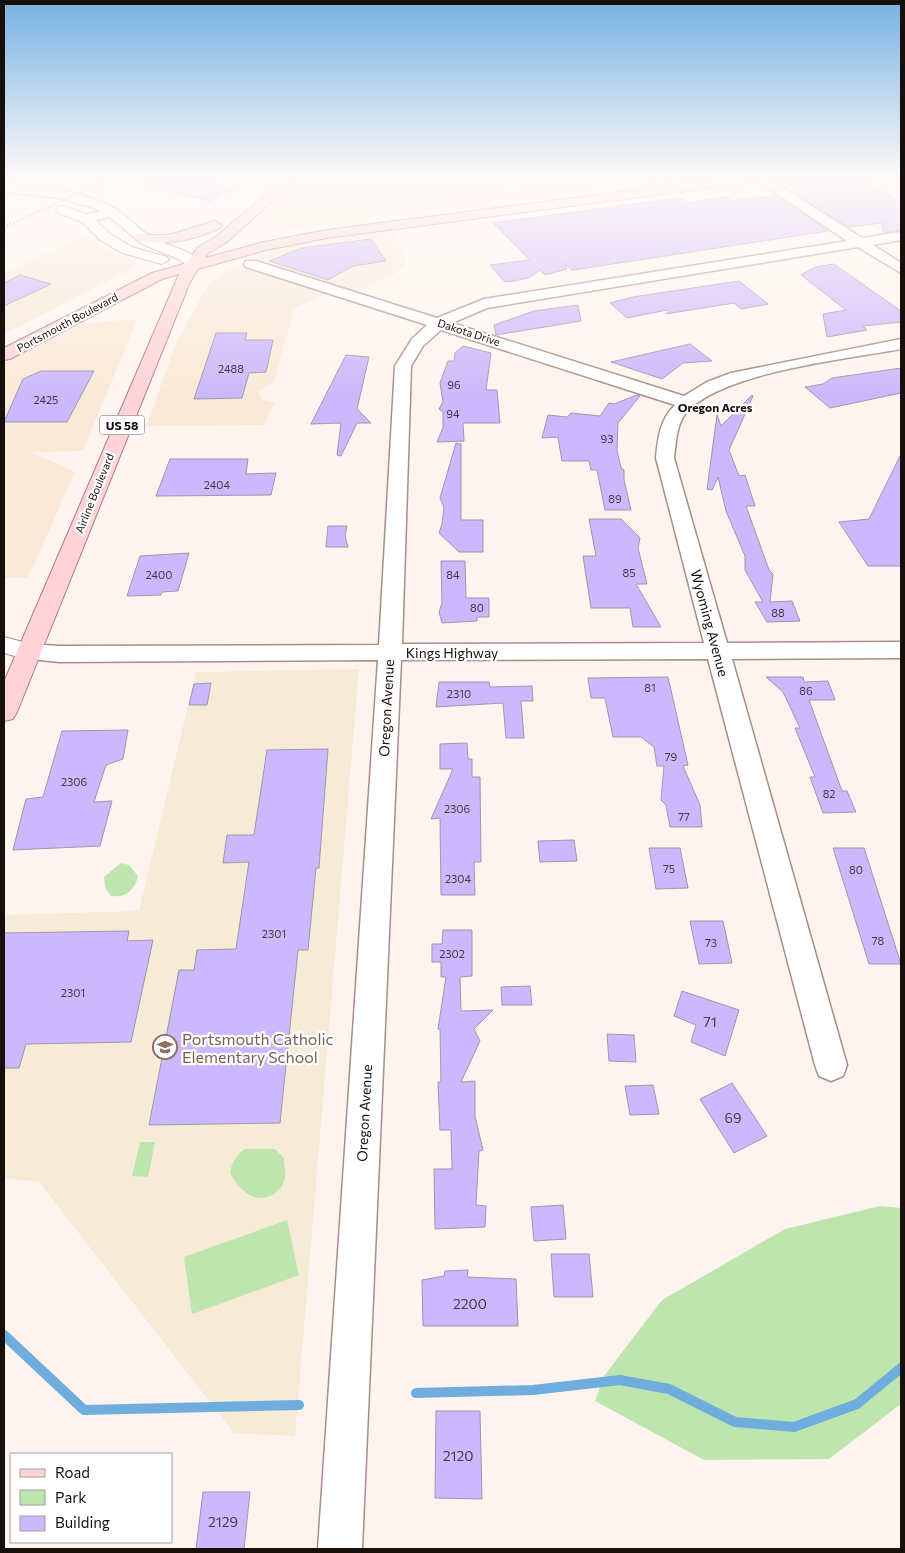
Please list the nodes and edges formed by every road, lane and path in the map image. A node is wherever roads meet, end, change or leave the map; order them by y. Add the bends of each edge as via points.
1 (133, 251) edge
2 (171, 251) edge
3 (201, 251) edge
4 (236, 251) edge
5 (807, 251) edge
6 (875, 251) edge
7 (188, 260) junction
8 (163, 261) junction
9 (251, 264) dead end
10 (901, 268) edge
11 (439, 323) junction
12 (4, 342) edge
13 (901, 344) edge
14 (4, 355) edge
15 (687, 403) junction
16 (4, 645) edge
17 (901, 650) edge
18 (717, 651) junction
19 (30, 652) junction
20 (390, 652) junction
21 (4, 712) edge
22 (832, 1065) dead end
23 (340, 1549) edge

1 - 8 street
2 - 7 street
3 - 7 main road, Airline Boulevard / US 58
4 - 7 main road, Portsmouth Boulevard
5 - 11 street, Oregon Avenue via 515,297 466,309
6 - 10 street
7 - 8 street
7 - 14 main road, Portsmouth Boulevard
7 - 19 main road, Airline Boulevard / US 58 via 182,282
8 - 12 main road, Portsmouth Boulevard
9 - 11 street, Dakota Drive
11 - 15 street, Dakota Drive
11 - 20 street, Oregon Avenue via 417,341 402,374
13 - 15 street, Wyoming Avenue via 736,376 707,388
15 - 18 street, Wyoming Avenue via 673,418 666,433 665,458
16 - 19 street, Kings Highway
17 - 18 street, Kings Highway
18 - 20 street, Kings Highway
18 - 22 street, Wyoming Avenue
19 - 20 street, Kings Highway
19 - 21 main road, Airline Boulevard / US 58
20 - 23 street, Oregon Avenue

